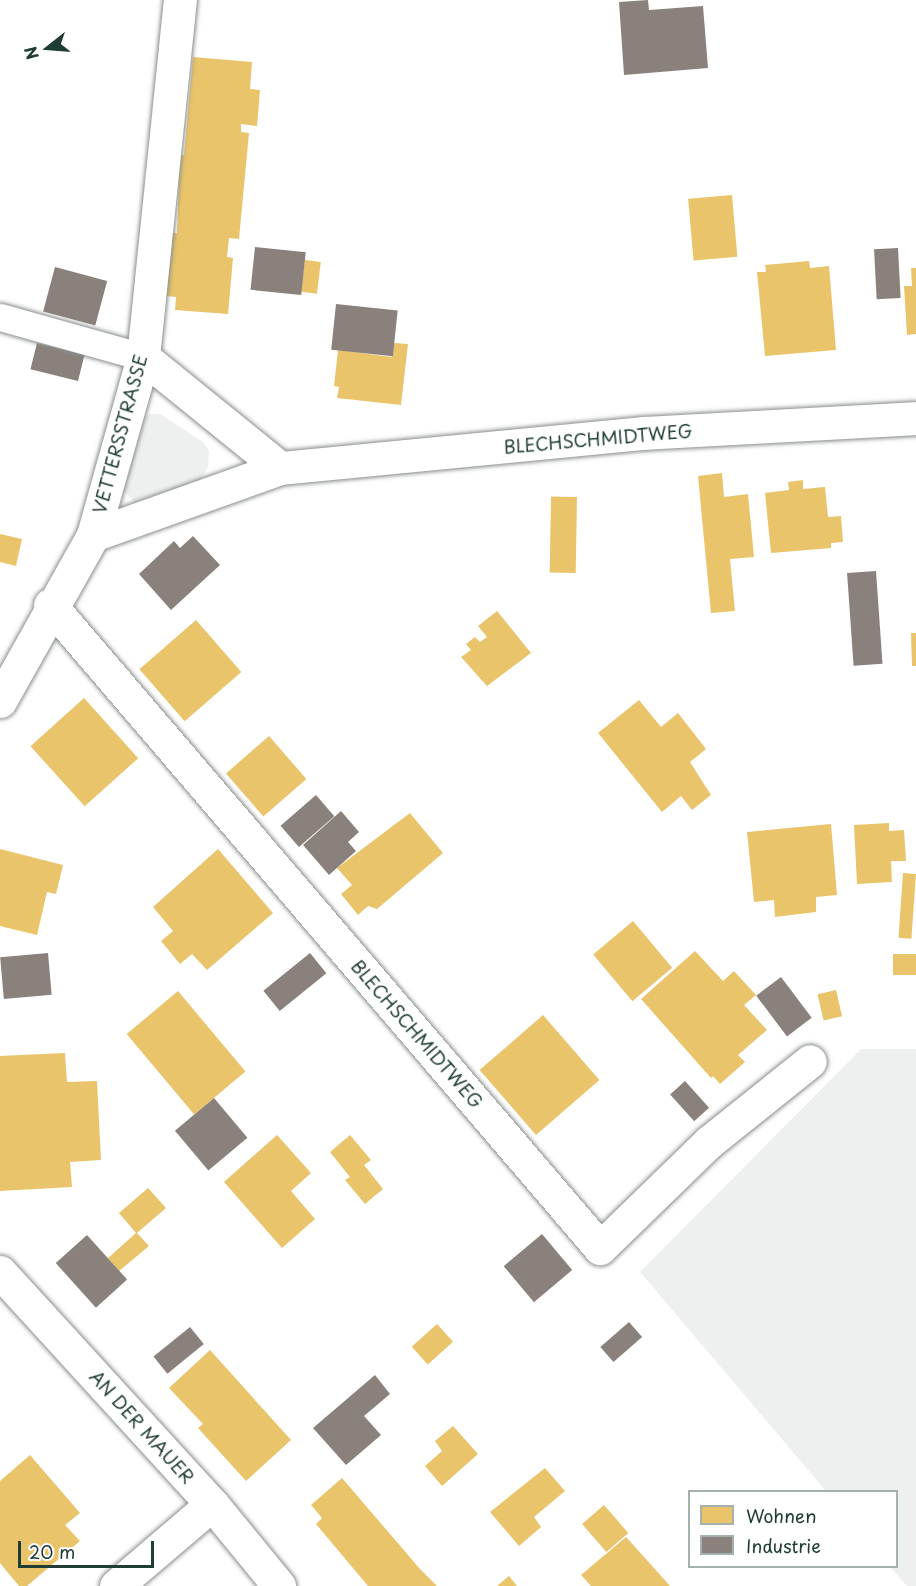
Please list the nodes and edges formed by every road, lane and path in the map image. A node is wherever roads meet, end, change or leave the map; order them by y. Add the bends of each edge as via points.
1 (180, 0) edge
2 (0, 317) edge
3 (143, 357) junction
4 (916, 418) edge
5 (280, 468) junction
6 (93, 535) junction
7 (50, 605) junction
8 (0, 701) edge
9 (810, 1061) dead end
10 (0, 1272) edge
11 (212, 1504) junction
12 (117, 1586) edge
13 (279, 1586) edge

1 - 3 street, VETTERSSTRASSE
2 - 3 lane
3 - 5 street
3 - 6 street, VETTERSSTRASSE
4 - 5 street, BLECHSCHMIDTWEG via 643,433
5 - 6 street, BLECHSCHMIDTWEG
6 - 7 street, VETTERSSTRASSE
7 - 8 street, VETTERSSTRASSE
7 - 9 street, BLECHSCHMIDTWEG via 600,1248 709,1142
10 - 11 street, AN DER MAUER
11 - 12 street
11 - 13 street, AN DER MAUER

